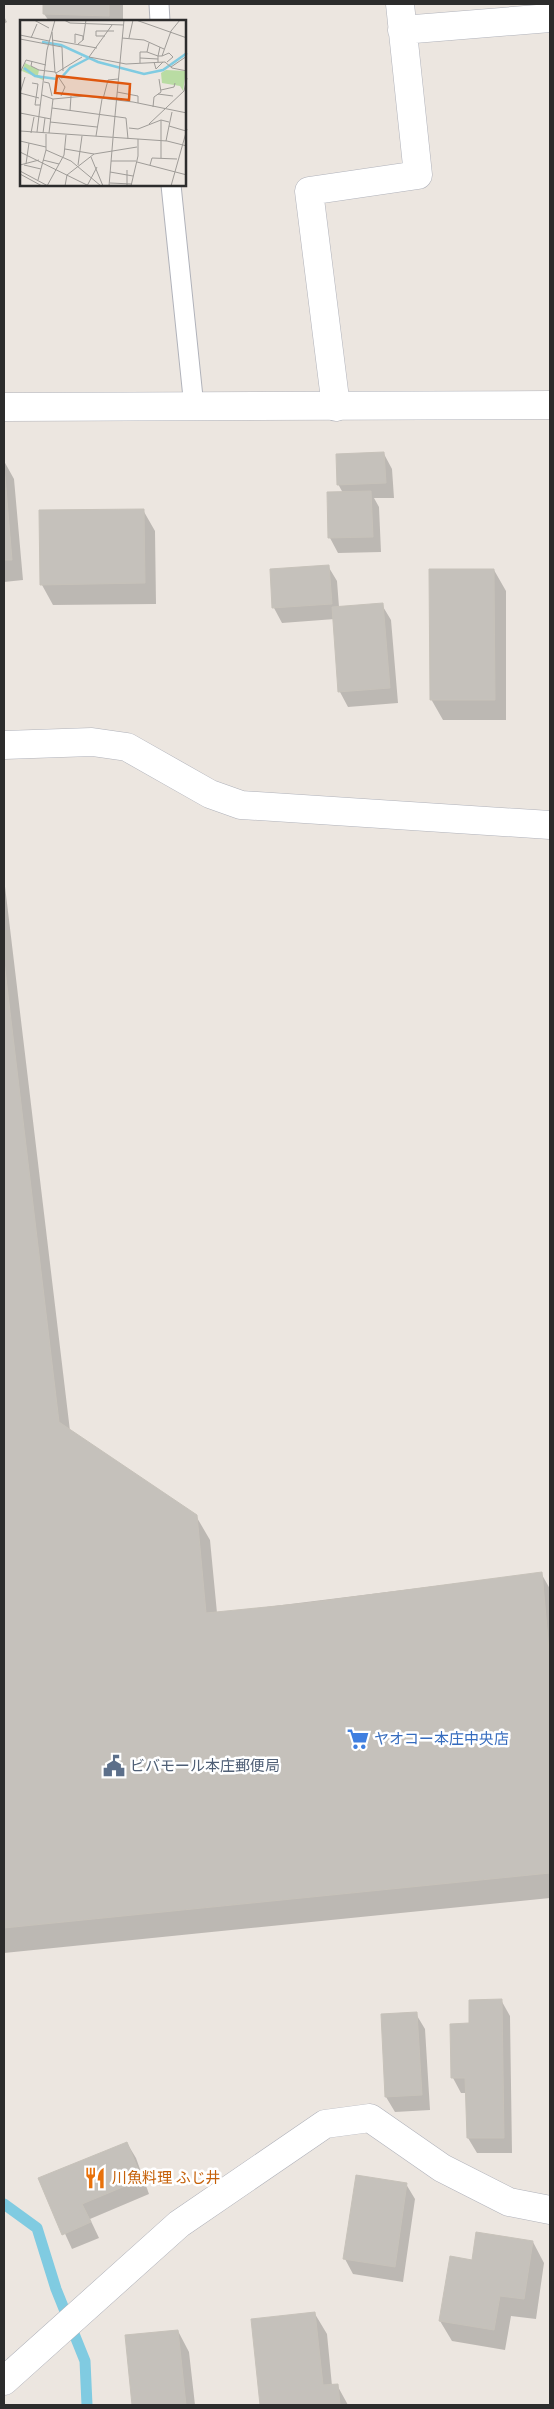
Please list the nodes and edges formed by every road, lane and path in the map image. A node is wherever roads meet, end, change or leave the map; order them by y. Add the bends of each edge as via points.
1 (159, 4) edge
2 (401, 17) edge
3 (550, 18) edge
4 (160, 20) edge
5 (171, 186) edge
6 (550, 405) edge
7 (4, 407) edge
8 (336, 407) junction
9 (194, 408) junction
10 (4, 745) edge
11 (550, 825) edge
12 (550, 2210) edge
13 (4, 2381) edge

1 - 4 lane
2 - 3 street
2 - 8 street via 418,175 309,191
5 - 9 lane
6 - 8 street
7 - 9 street
8 - 9 street
10 - 11 street via 92,742 127,747 210,794 241,805
12 - 13 street via 509,2202 442,2168 370,2118 326,2124 179,2224

